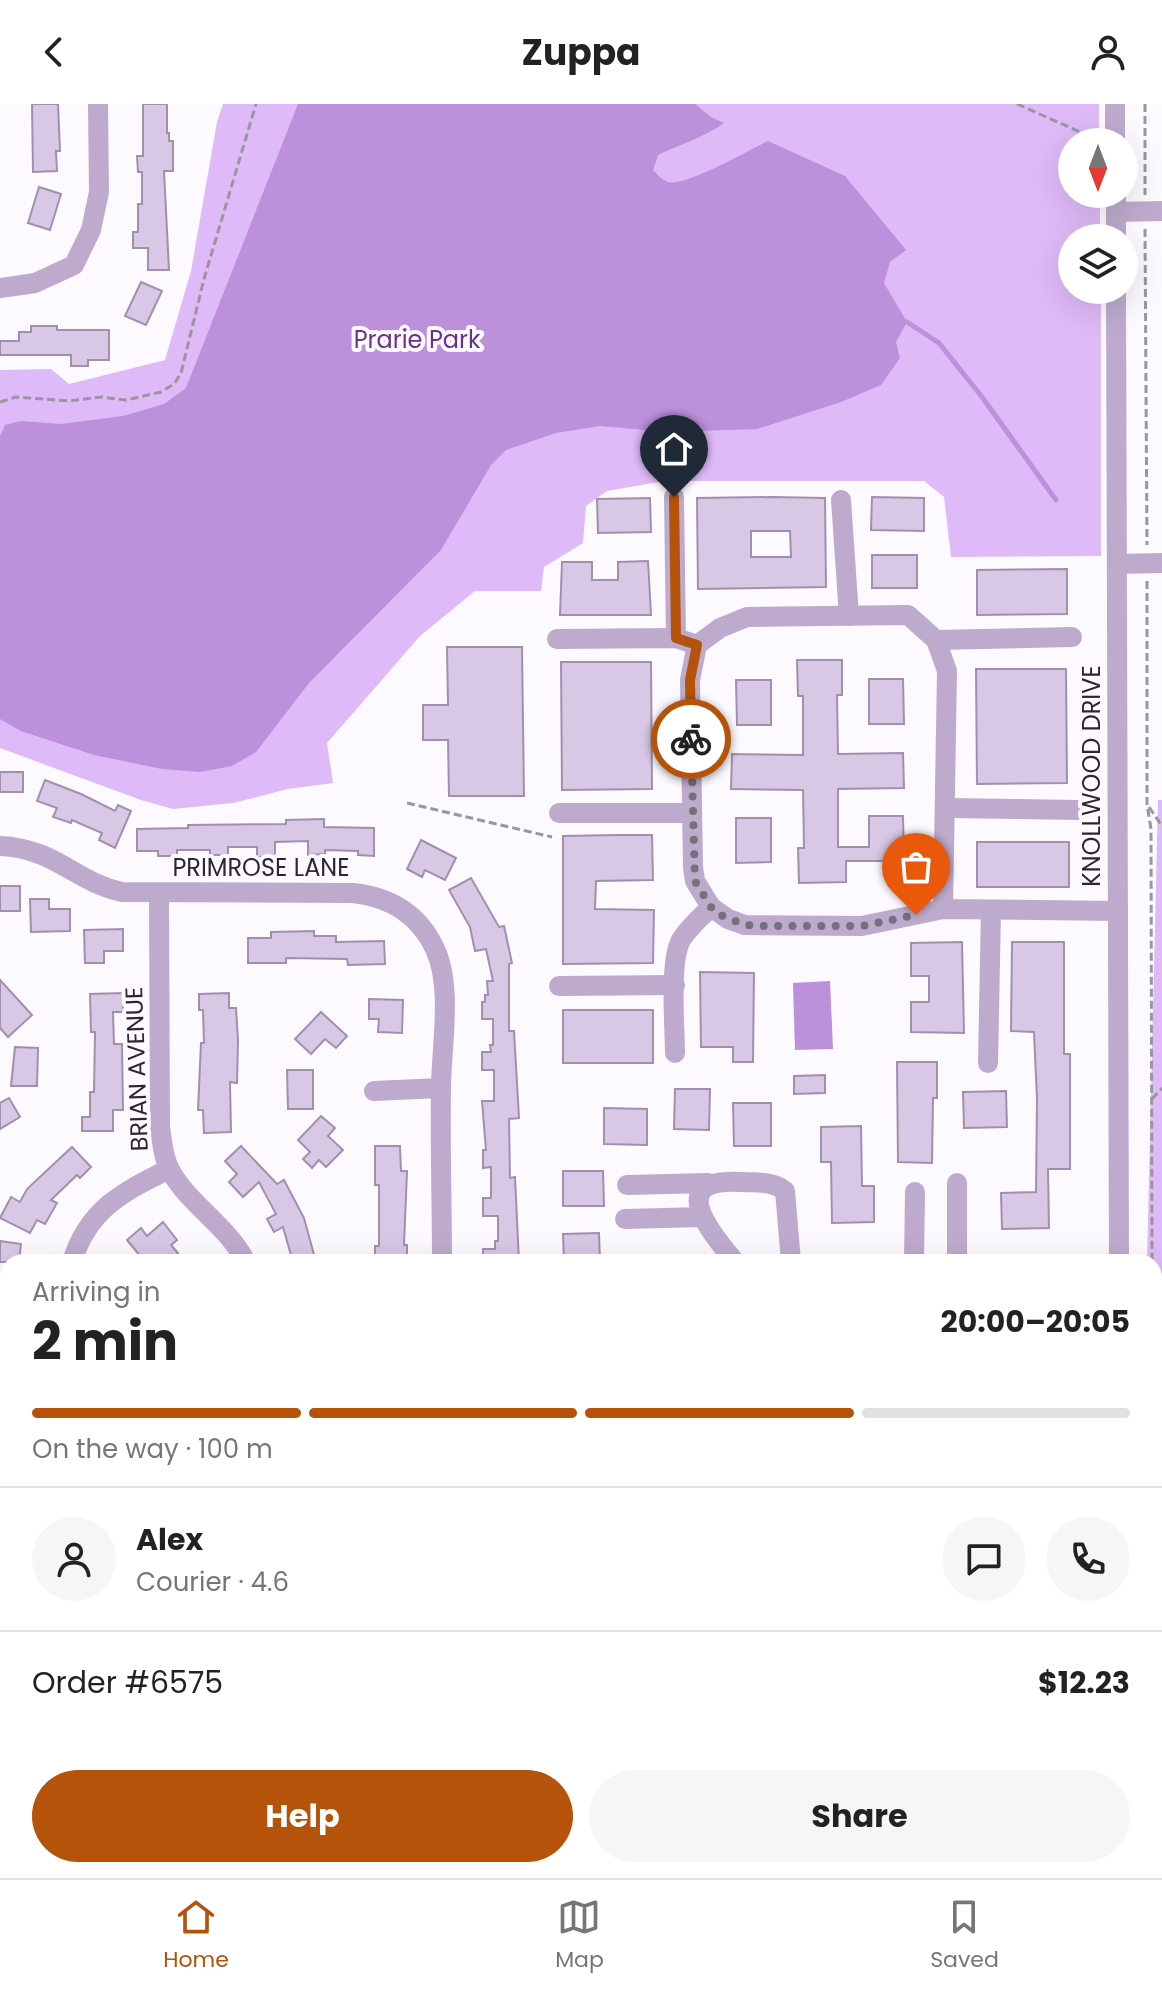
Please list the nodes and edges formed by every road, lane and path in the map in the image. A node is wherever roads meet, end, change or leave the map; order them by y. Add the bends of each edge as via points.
1 (98, 104) edge
2 (256, 104) edge
3 (1017, 104) edge
4 (1115, 104) edge
5 (1145, 104) edge
6 (1071, 128) edge
7 (1115, 128) edge
8 (1154, 205) edge
9 (1145, 225) dead end
10 (0, 288) edge
11 (1116, 304) edge
12 (0, 402) edge
13 (674, 497) dead end
14 (841, 500) dead end
15 (1117, 564) junction
16 (1155, 564) edge
17 (849, 616) junction
18 (1072, 637) dead end
19 (676, 638) junction
20 (557, 639) dead end
21 (936, 640) junction
22 (697, 645) junction
23 (407, 803) dead end
24 (1147, 804) junction
25 (946, 808) junction
26 (1079, 810) dead end
27 (559, 813) dead end
28 (691, 813) junction
29 (1162, 826) edge
30 (552, 837) dead end
31 (0, 846) edge
32 (159, 894) junction
33 (711, 907) junction
34 (943, 909) junction
35 (991, 910) junction
36 (1118, 911) junction
37 (675, 985) junction
38 (559, 986) dead end
39 (675, 1053) dead end
40 (988, 1063) dead end
41 (441, 1088) junction
42 (1162, 1088) edge
43 (374, 1091) dead end
44 (1152, 1099) junction
45 (169, 1169) junction
46 (708, 1183) junction
47 (957, 1183) dead end
48 (627, 1185) dead end
49 (915, 1192) dead end
50 (703, 1217) junction
51 (625, 1219) dead end
52 (74, 1254) edge
53 (242, 1254) edge
54 (442, 1254) edge
55 (729, 1254) edge
56 (790, 1254) edge
57 (914, 1254) edge
58 (957, 1254) edge
59 (1119, 1254) edge
60 (1152, 1254) edge

1 - 10 street via 99,192 91,230 74,265 35,283
2 - 12 path via 174,384 126,400 16,397
3 - 6 path
4 - 7 street
5 - 8 path
9 - 16 path via 1144,468
11 - 15 street, KNOLLWOOD DRIVE
13 - 19 street
14 - 17 street
15 - 16 street
15 - 36 street, KNOLLWOOD DRIVE
16 - 24 path
17 - 21 street via 908,615
17 - 22 street via 747,617
18 - 21 street
19 - 20 street
19 - 22 street
21 - 25 street via 947,671
22 - 28 street via 690,680
23 - 30 path
24 - 29 path
24 - 44 path
25 - 26 street
25 - 34 street
27 - 28 street
28 - 33 street via 695,881
31 - 32 street, PRIMROSE LANE via 40,852 114,890
32 - 41 street, PRIMROSE LANE via 353,893 380,898 410,915 427,934 441,964
32 - 45 street, BRIAN AVENUE via 160,1127
33 - 34 street via 728,919 763,926 862,926
33 - 37 street via 678,947
34 - 35 street
35 - 36 street
35 - 40 street
36 - 59 street, KNOLLWOOD DRIVE
37 - 38 street
37 - 39 street
41 - 43 street
41 - 54 street, PRIMROSE LANE
42 - 44 path
44 - 60 path
45 - 52 street via 103,1209
45 - 53 street, BRIAN AVENUE
46 - 48 street
46 - 50 street via 701,1190
46 - 56 street via 777,1184 785,1191
47 - 58 street
49 - 57 street
50 - 51 street
50 - 55 street

